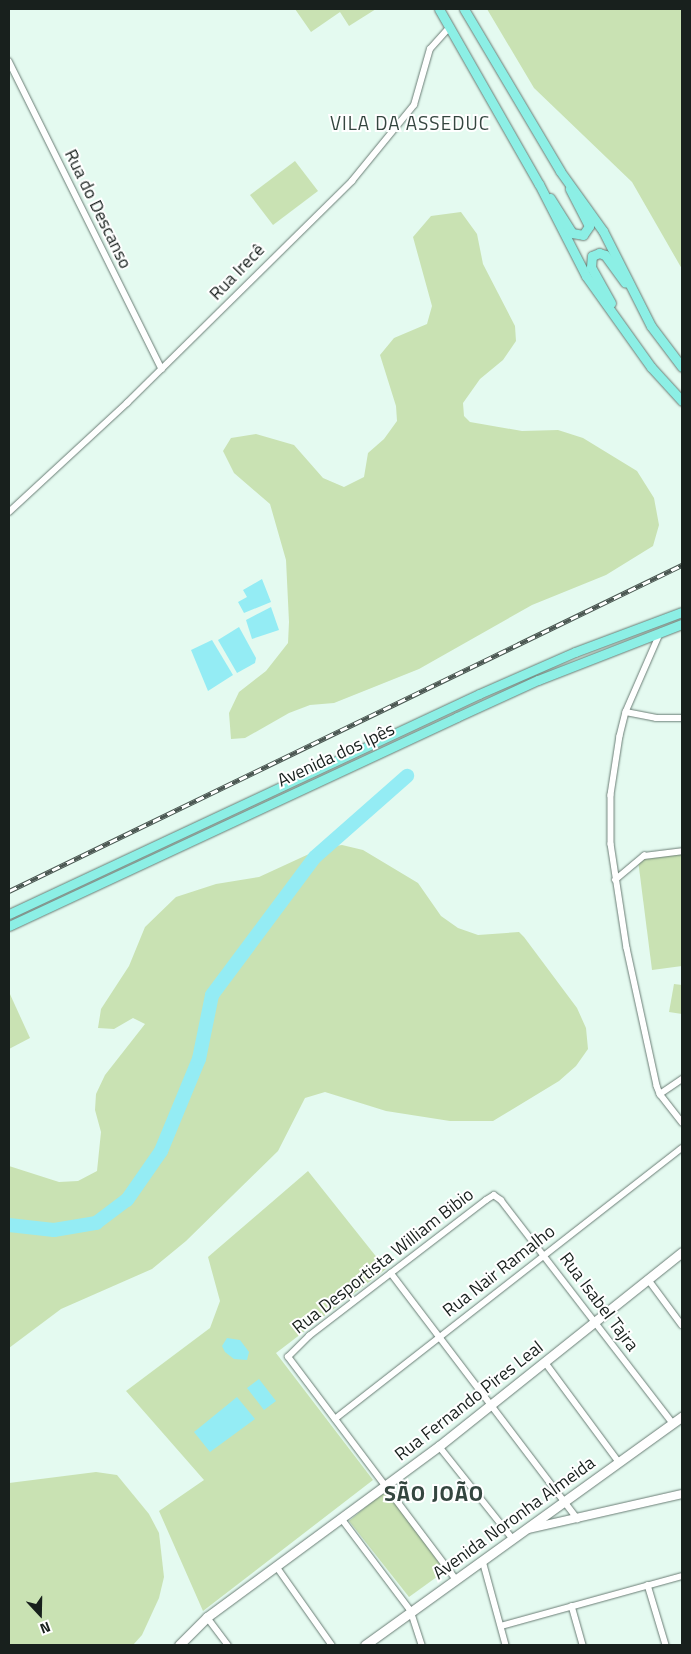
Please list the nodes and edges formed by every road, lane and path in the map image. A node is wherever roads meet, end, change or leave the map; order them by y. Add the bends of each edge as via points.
1 (439, 9) edge
2 (464, 9) edge
3 (450, 27) junction
4 (9, 61) edge
5 (560, 171) junction
6 (539, 184) junction
7 (634, 296) junction
8 (614, 312) junction
9 (682, 367) edge
10 (162, 368) junction
11 (682, 401) edge
12 (9, 512) edge
13 (682, 612) edge
14 (682, 624) edge
15 (661, 632) junction
16 (626, 712) junction
17 (682, 718) edge
18 (395, 732) junction
19 (373, 742) junction
20 (400, 743) junction
21 (378, 753) junction
22 (203, 821) junction
23 (178, 832) junction
24 (209, 832) junction
25 (181, 844) junction
26 (682, 851) edge
27 (614, 880) junction
28 (9, 914) edge
29 (9, 926) edge
30 (682, 1079) edge
31 (660, 1094) junction
32 (682, 1122) edge
33 (682, 1148) edge
34 (501, 1200) joint
35 (682, 1252) edge
36 (545, 1255) junction
37 (391, 1273) junction
38 (648, 1279) junction
39 (595, 1321) junction
40 (682, 1325) edge
41 (440, 1336) junction
42 (545, 1362) junction
43 (492, 1404) junction
44 (682, 1416) edge
45 (336, 1419) junction
46 (673, 1422) junction
47 (439, 1446) junction
48 (619, 1462) junction
49 (385, 1486) junction
50 (682, 1494) edge
51 (566, 1500) junction
52 (342, 1519) junction
53 (578, 1519) junction
54 (528, 1529) junction
55 (513, 1539) junction
56 (482, 1561) junction
57 (277, 1566) junction
58 (682, 1576) edge
59 (456, 1580) junction
60 (648, 1586) junction
61 (572, 1606) junction
62 (412, 1611) junction
63 (207, 1617) junction
64 (501, 1626) junction
65 (179, 1645) edge
66 (228, 1645) edge
67 (332, 1645) edge
68 (365, 1645) edge
69 (422, 1645) edge
70 (506, 1645) edge
71 (583, 1645) edge
72 (666, 1645) edge

1 - 3 main road
2 - 5 main road
3 - 6 main road
3 - 10 street, Rua Irecê via 430,50 414,105 369,161
4 - 10 street, Rua do Descanso
5 - 6 main road via 588,223 585,234 572,233
5 - 7 main road via 603,231
6 - 8 main road via 571,251
7 - 8 main road via 605,255 592,256 591,267
7 - 9 main road via 651,326
8 - 11 main road via 650,366
10 - 12 street, Rua Irecê
13 - 18 main road, Avenida dos Ipês via 548,663
14 - 15 main road, Avenida dos Ipês
15 - 16 street
15 - 20 main road, Avenida dos Ipês via 538,680
16 - 17 street via 656,718
16 - 27 street via 611,795
18 - 19 main road, Avenida dos Ipês
18 - 20 main road via 395,739
19 - 21 main road via 378,746
19 - 22 main road, Avenida dos Ipês
20 - 21 main road, Avenida dos Ipês
21 - 24 main road, Avenida dos Ipês
22 - 23 main road, Avenida dos Ipês
22 - 24 main road
23 - 25 main road via 185,836
23 - 28 main road, Avenida dos Ipês
24 - 25 main road, Avenida dos Ipês
25 - 29 main road, Avenida dos Ipês
26 - 27 street via 640,858
27 - 31 street via 637,1002
30 - 31 street
31 - 32 street
33 - 36 street, Rua Nair Ramalho
34 - 36 street, Rua Isabel Tajra
34 - 37 street, Rua Desportista William Bibio via 492,1196
35 - 38 main road, Rua Fernando Pires Leal
36 - 39 street, Rua Isabel Tajra
36 - 41 street, Rua Nair Ramalho
37 - 41 street
37 - 45 street, Rua Desportista William Bibio via 294,1349 288,1360
38 - 39 main road, Rua Fernando Pires Leal
38 - 40 street
39 - 42 main road, Rua Fernando Pires Leal
39 - 46 street, Rua Isabel Tajra
41 - 43 street
41 - 45 street, Rua Nair Ramalho
42 - 43 main road, Rua Fernando Pires Leal
42 - 48 street
43 - 47 main road, Rua Fernando Pires Leal
43 - 51 street
44 - 46 main road, Avenida Noronha Almeida
45 - 49 street
46 - 48 main road, Avenida Noronha Almeida
47 - 49 main road, Rua Fernando Pires Leal
47 - 55 street
48 - 51 main road, Avenida Noronha Almeida
49 - 52 main road, Rua Fernando Pires Leal
49 - 59 street
50 - 53 street
51 - 53 street
51 - 54 main road, Avenida Noronha Almeida
52 - 57 main road, Rua Fernando Pires Leal
52 - 62 street
53 - 54 street
54 - 55 main road, Avenida Noronha Almeida
55 - 56 main road, Avenida Noronha Almeida
56 - 59 main road, Avenida Noronha Almeida
56 - 64 street
57 - 63 main road, Rua Fernando Pires Leal
57 - 67 street
58 - 60 street
59 - 62 main road, Avenida Noronha Almeida
60 - 61 street
60 - 72 street
61 - 64 street
61 - 71 street
62 - 68 main road, Avenida Noronha Almeida
62 - 69 street
63 - 65 main road, Rua Fernando Pires Leal
63 - 66 street
64 - 70 street

